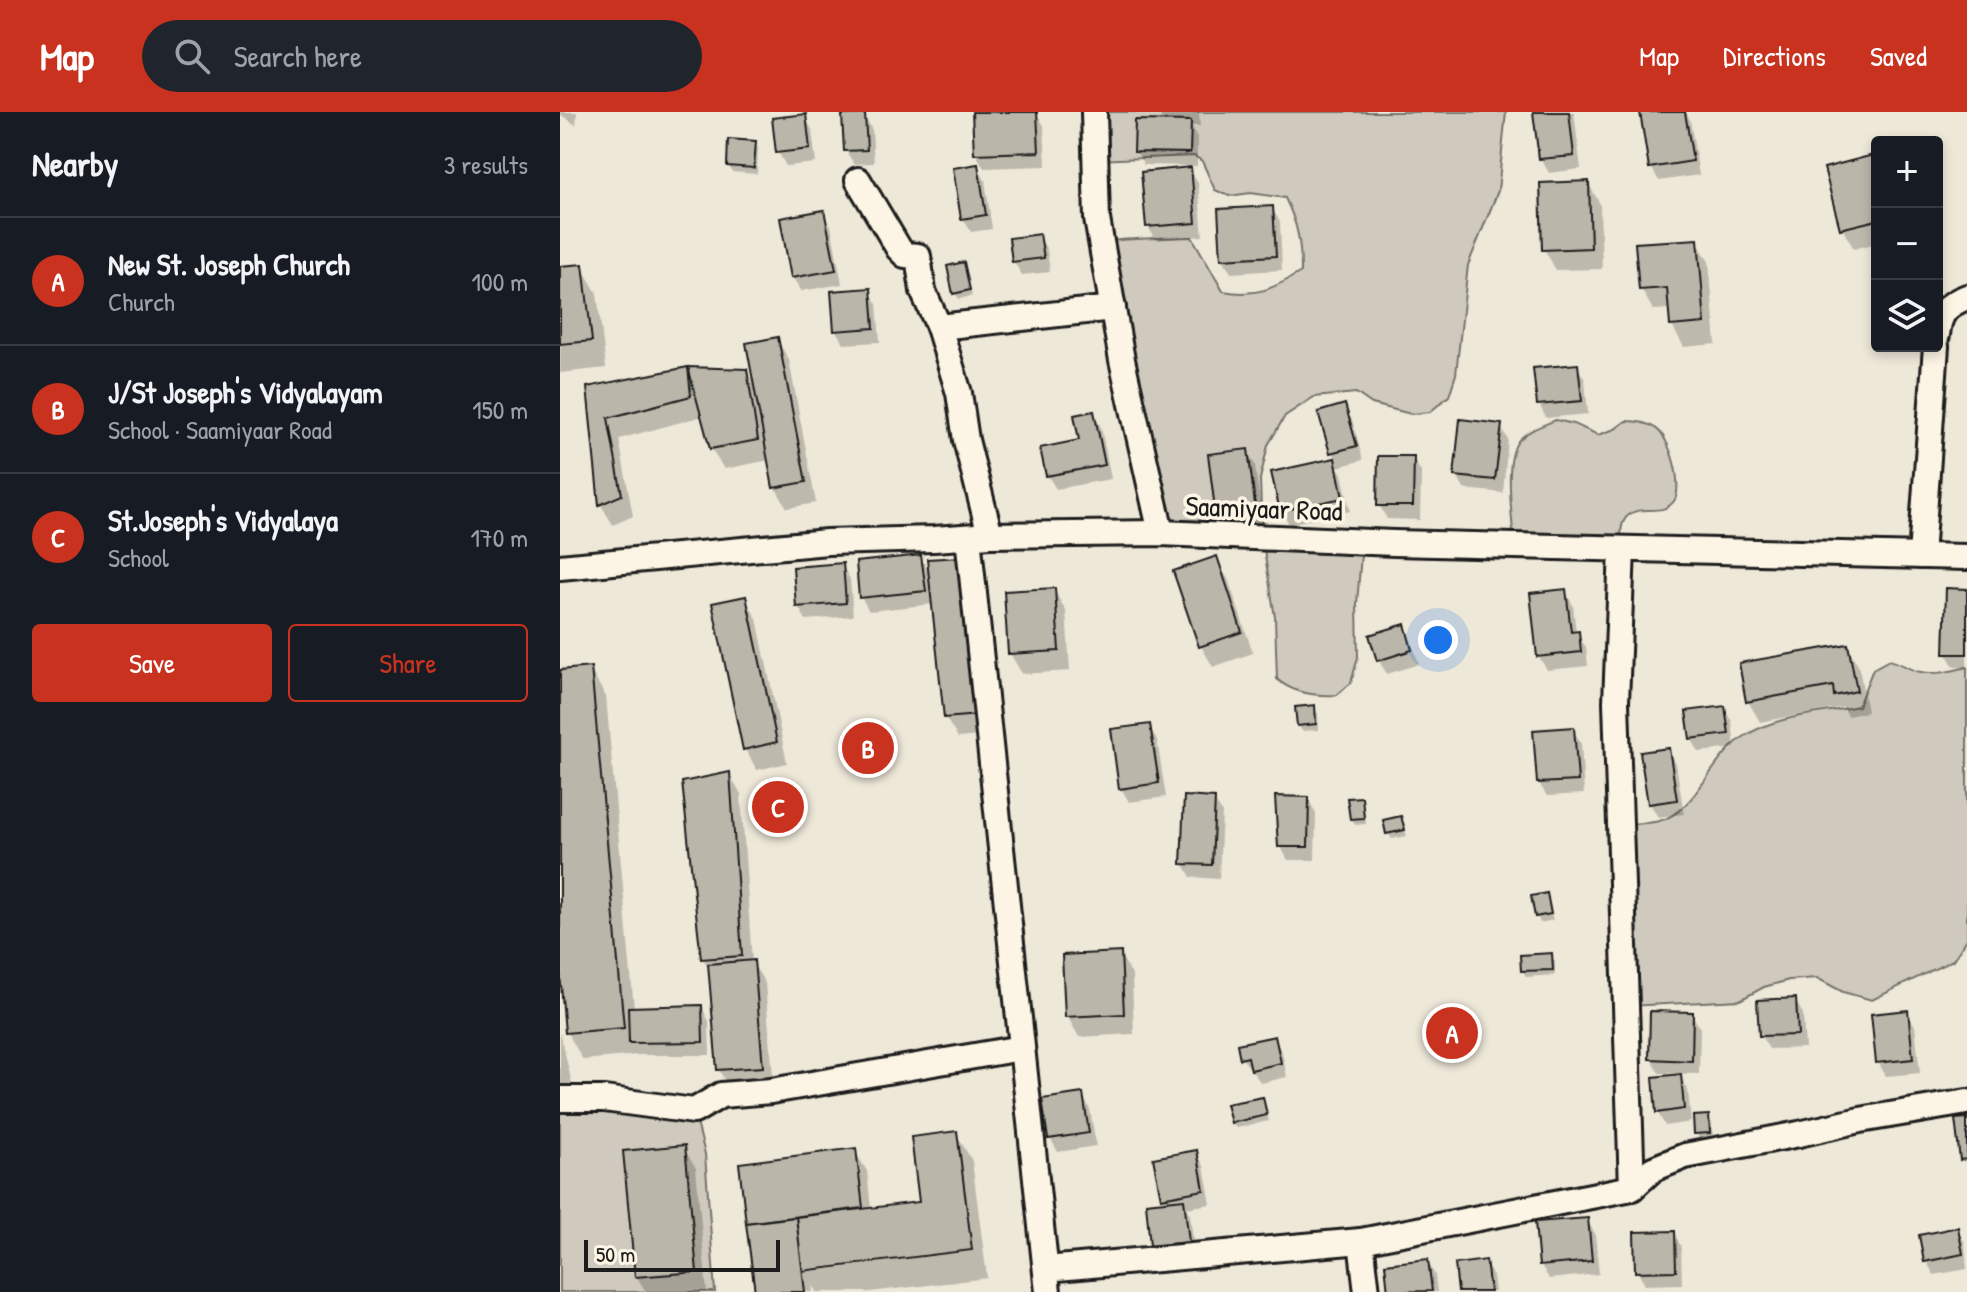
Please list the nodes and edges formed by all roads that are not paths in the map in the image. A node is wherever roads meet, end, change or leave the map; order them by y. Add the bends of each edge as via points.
1 (1094, 112) edge
2 (858, 180) dead end
3 (1967, 297) edge
4 (1113, 308) junction
5 (1943, 312) edge
6 (939, 327) junction
7 (1936, 352) edge
8 (1161, 533) junction
9 (979, 536) junction
10 (1622, 549) junction
11 (1921, 556) junction
12 (1967, 557) edge
13 (560, 567) edge
14 (1021, 1048) junction
15 (560, 1099) edge
16 (1967, 1102) edge
17 (1632, 1188) junction
18 (1361, 1241) junction
19 (1047, 1281) edge
20 (1367, 1292) edge

1 - 4 street via 1097,219
2 - 6 street via 899,249 918,256 923,291
3 - 5 street
4 - 6 street
4 - 8 street
6 - 9 street via 959,393
7 - 11 street
8 - 9 street, Saamiyaar Road
8 - 10 street, Saamiyaar Road
9 - 13 street, Saamiyaar Road via 827,542
9 - 14 street
10 - 11 street, Saamiyaar Road
10 - 17 street via 1616,702
11 - 12 street, Saamiyaar Road
14 - 15 street via 721,1095 694,1111
14 - 19 street
16 - 17 street via 1685,1156 1653,1169
17 - 18 street
18 - 19 street
18 - 20 street

